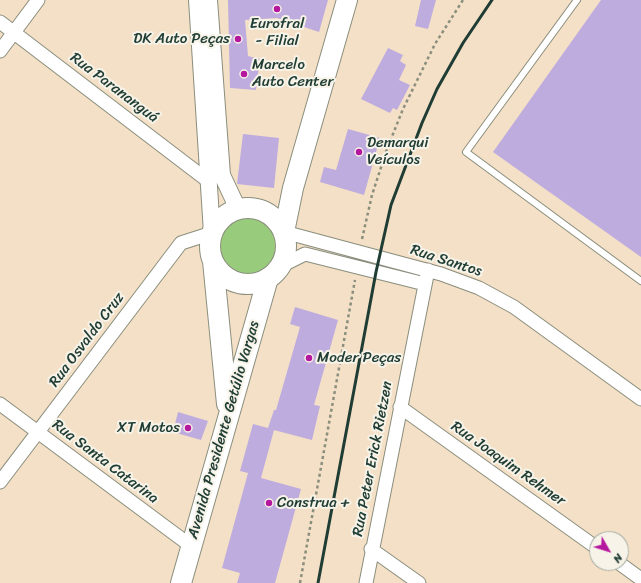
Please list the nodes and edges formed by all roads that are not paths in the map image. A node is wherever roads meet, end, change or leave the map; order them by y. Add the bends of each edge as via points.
1 (38, 0) edge
2 (196, 0) edge
3 (209, 0) edge
4 (347, 0) edge
5 (577, 0) edge
6 (0, 22) edge
7 (14, 32) junction
8 (0, 51) edge
9 (208, 180) junction
10 (293, 188) junction
11 (247, 208) junction
12 (284, 232) junction
13 (212, 234) junction
14 (213, 261) junction
15 (428, 270) junction
16 (274, 272) junction
17 (641, 281) edge
18 (425, 284) junction
19 (641, 399) edge
20 (0, 404) edge
21 (400, 407) junction
22 (228, 416) junction
23 (38, 432) junction
24 (0, 482) edge
25 (589, 542) edge
26 (191, 546) junction
27 (371, 549) junction
28 (629, 570) edge
29 (641, 579) edge
30 (181, 583) edge
31 (366, 583) edge
32 (419, 583) edge

1 - 7 street
2 - 9 street
3 - 11 street via 222,175
4 - 10 main road
5 - 17 lane via 466,152
6 - 7 street, Rua Parananguá
7 - 8 street
7 - 9 street, Rua Parananguá
9 - 13 street
10 - 11 main road
10 - 12 main road
11 - 12 main road via 274,218
11 - 13 main road via 225,215
12 - 15 street, Rua Santos
12 - 16 main road via 285,253
13 - 14 main road via 210,247
13 - 23 street, Rua Osvaldo Cruz via 181,243
14 - 16 main road via 223,274 237,282 253,283
14 - 22 main road
15 - 18 street, Rua Peter Erick Rietzen
15 - 19 street, Rua Santos via 461,280 497,296
16 - 18 street via 305,254
16 - 22 main road, Avenida Presidente Getúlio Vargas
18 - 21 street, Rua Peter Erick Rietzen
20 - 23 street, Rua Santa Catarina
21 - 25 street, Rua Joaquim Rehmer
21 - 27 street, Rua Peter Erick Rietzen
22 - 26 main road, Avenida Presidente Getúlio Vargas
23 - 24 street, Rua Osvaldo Cruz
23 - 26 street, Rua Santa Catarina
26 - 30 main road, Avenida Presidente Getúlio Vargas
27 - 31 street, Rua Peter Erick Rietzen
27 - 32 street
28 - 29 street

